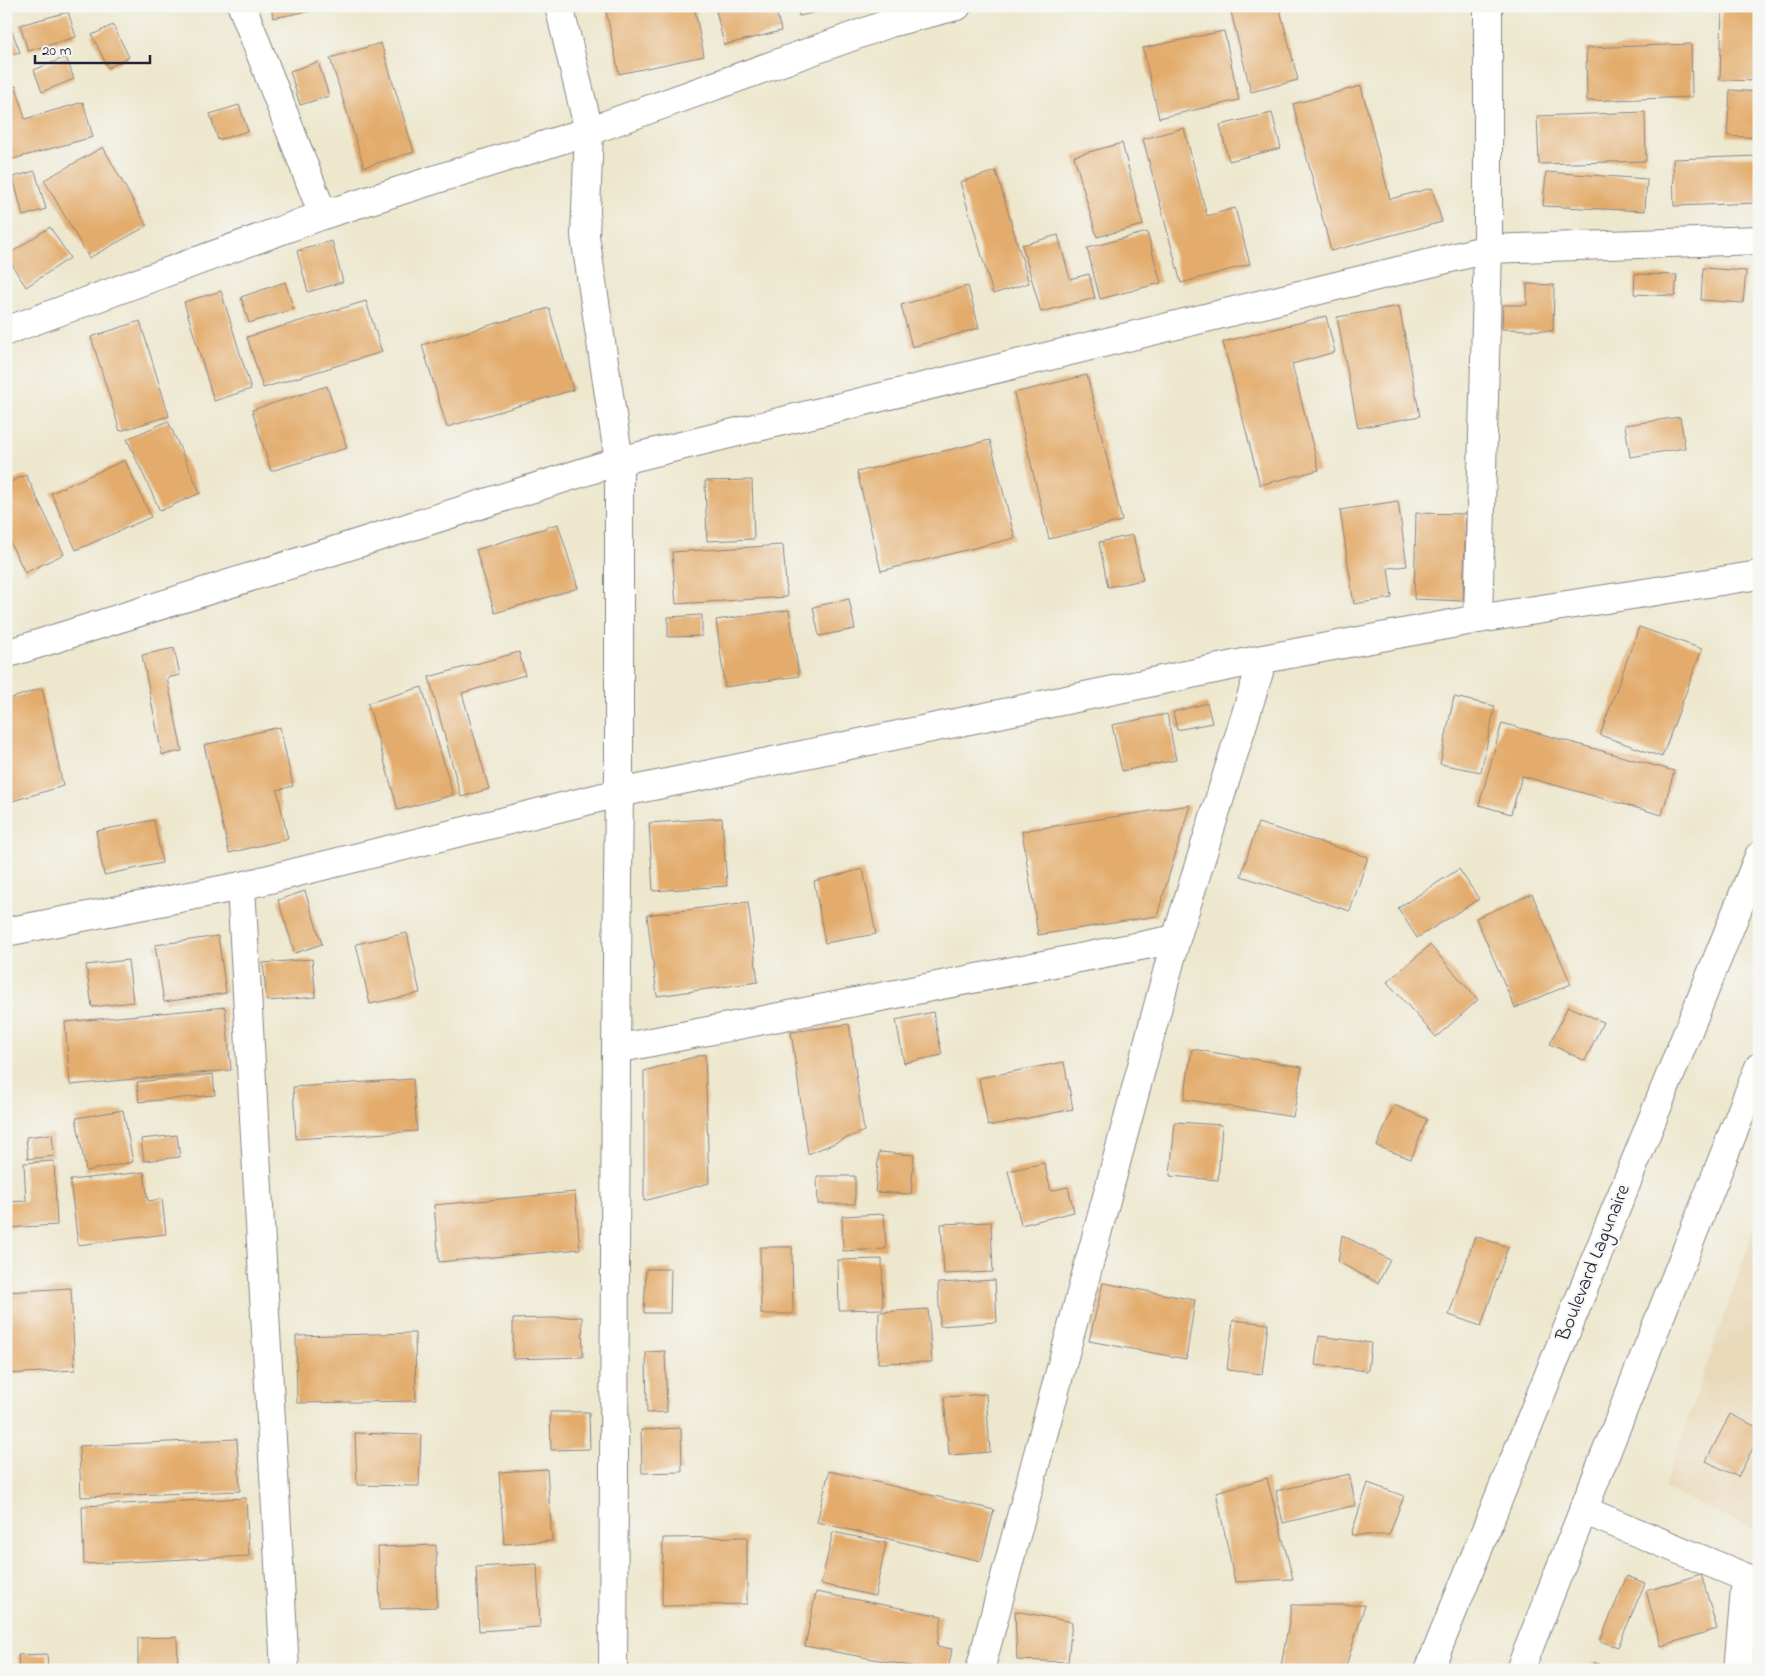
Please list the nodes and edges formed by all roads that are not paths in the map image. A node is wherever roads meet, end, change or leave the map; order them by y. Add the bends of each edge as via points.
1 (242, 6) edge
2 (559, 6) edge
3 (958, 6) edge
4 (1488, 6) edge
5 (889, 15) edge
6 (589, 131) junction
7 (323, 215) junction
8 (1759, 240) edge
9 (1488, 249) junction
10 (6, 331) edge
11 (619, 460) junction
12 (1759, 575) edge
13 (1478, 619) junction
14 (6, 654) edge
15 (1263, 659) junction
16 (619, 793) junction
17 (1759, 856) edge
18 (241, 886) junction
19 (6, 932) edge
20 (1176, 940) junction
21 (616, 1049) junction
22 (1759, 1067) edge
23 (1582, 1510) junction
24 (1753, 1580) edge
25 (285, 1670) edge
26 (613, 1670) edge
27 (980, 1670) edge
28 (1429, 1670) edge
29 (1520, 1670) edge
30 (1738, 1670) edge

1 - 7 street
2 - 6 street
3 - 5 street
4 - 9 street
5 - 6 street
6 - 7 street
6 - 11 street via 585,236
7 - 10 street
8 - 9 street
9 - 11 street
9 - 13 street
11 - 14 street
11 - 16 street
12 - 13 street
13 - 15 street
15 - 16 street
15 - 20 street
16 - 18 street
16 - 21 street
17 - 28 street, Boulevard Lagunaire
18 - 19 street
18 - 25 street
20 - 21 street
20 - 27 street
21 - 26 street
22 - 23 street
23 - 24 street
23 - 29 street
24 - 30 street

